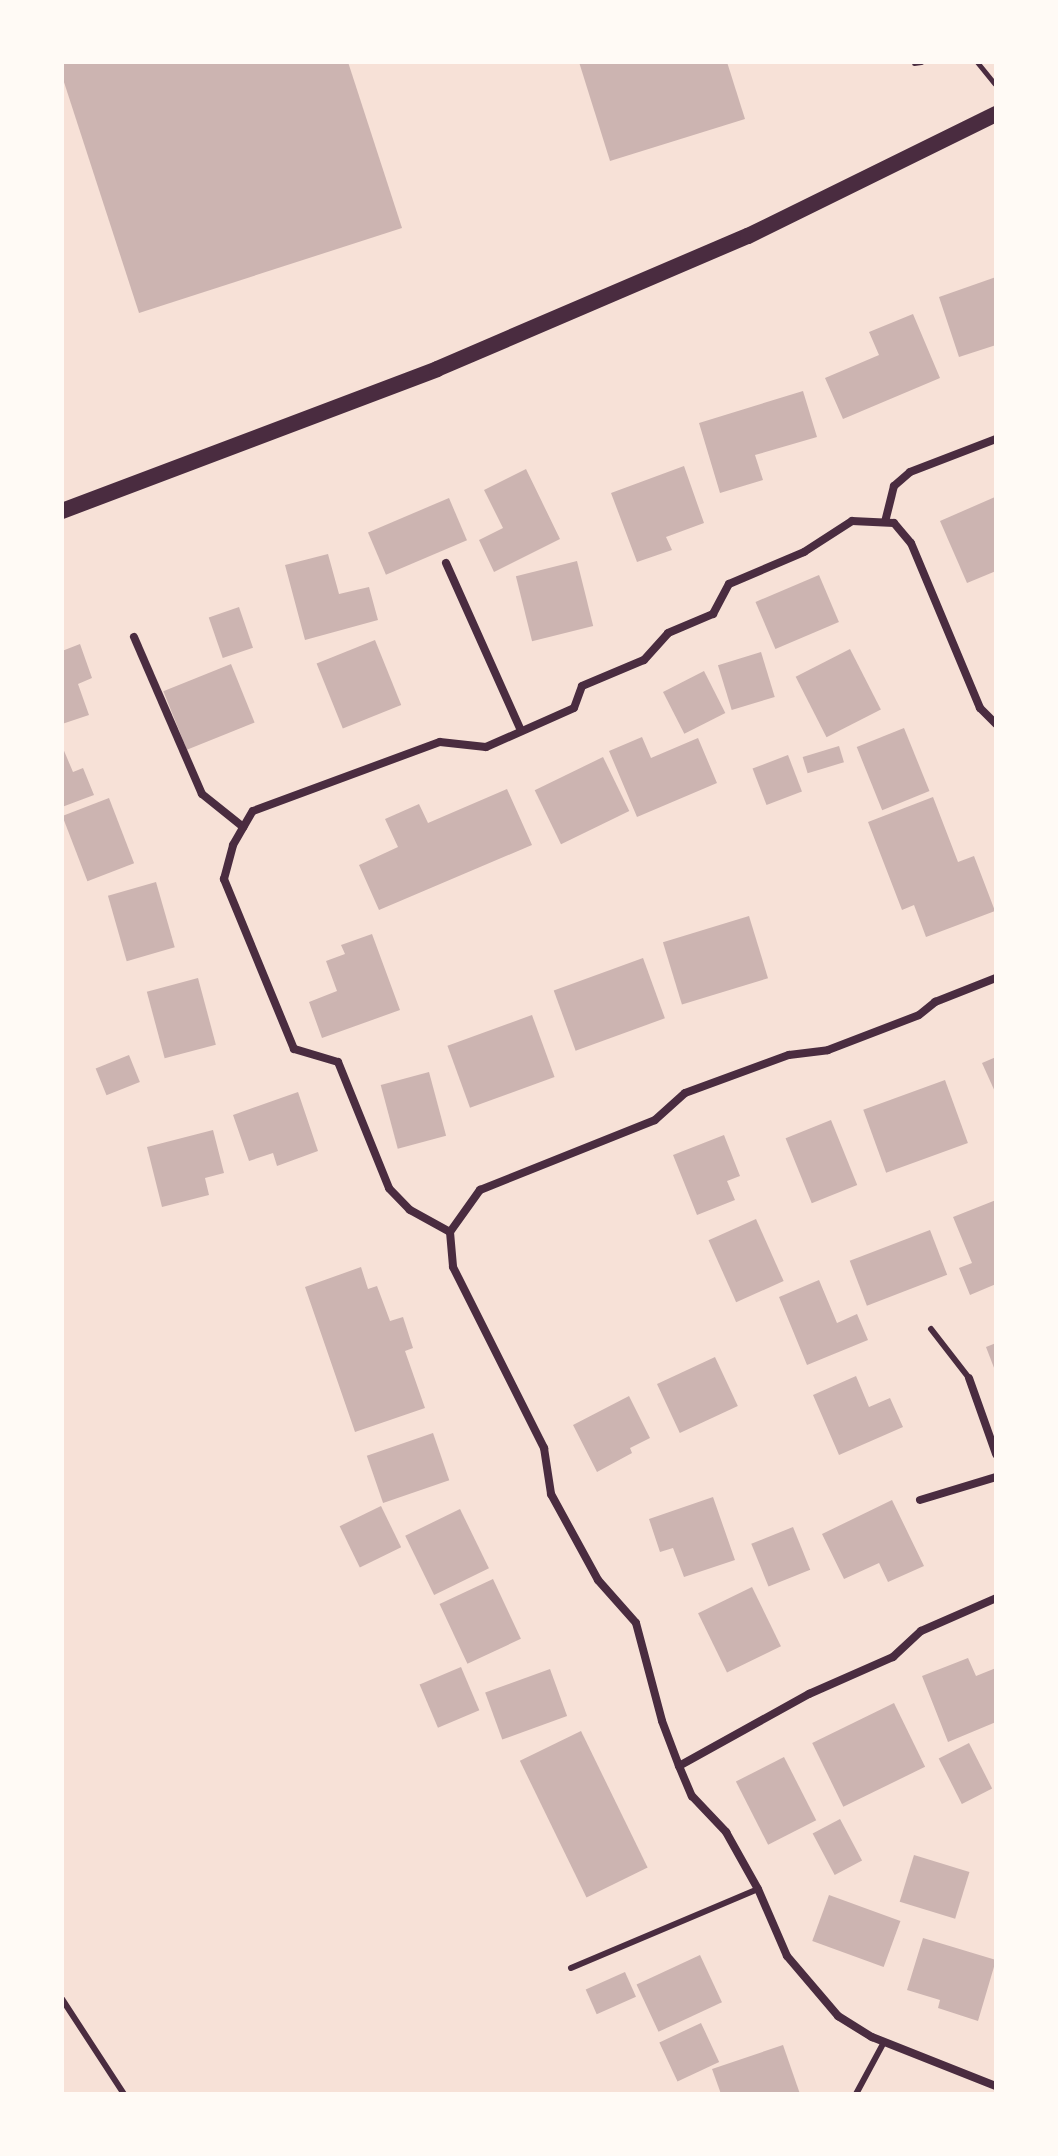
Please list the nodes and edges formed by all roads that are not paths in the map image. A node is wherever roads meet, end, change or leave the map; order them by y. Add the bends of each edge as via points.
1 (996, 114) edge
2 (996, 439) edge
3 (62, 511) edge
4 (885, 522) junction
5 (446, 563) dead end
6 (134, 637) dead end
7 (996, 724) edge
8 (521, 731) junction
9 (243, 827) junction
10 (996, 978) edge
11 (450, 1232) junction
12 (931, 1329) dead end
13 (969, 1378) joint
14 (996, 1454) edge
15 (996, 1477) edge
16 (920, 1500) dead end
17 (996, 1598) edge
18 (679, 1766) junction
19 (758, 1889) junction
20 (571, 1968) dead end
21 (62, 1999) edge
22 (884, 2042) junction
23 (996, 2086) edge
24 (124, 2094) edge
25 (856, 2094) edge

1 - 3 main road via 748,236 437,369
2 - 4 street via 910,472 894,486
4 - 7 street via 894,523 911,543 980,708
4 - 8 street via 852,521 804,552 729,584 713,614 668,633 644,660 582,686 574,708
5 - 8 street
6 - 9 street via 202,794
8 - 9 street via 486,747 440,742 253,811
9 - 11 street via 224,879 294,1049 338,1062 389,1188 410,1210
10 - 11 street via 828,1050 789,1055 685,1093 655,1120 480,1190
11 - 18 street via 453,1267 544,1448 551,1494 598,1580 636,1623
12 - 13 lane
13 - 14 street
15 - 16 street
17 - 18 street via 921,1631 893,1657 809,1694
18 - 19 street via 692,1796 726,1832
19 - 20 lane
19 - 22 street via 787,1956 838,2016
21 - 24 lane
22 - 23 street
22 - 25 lane

